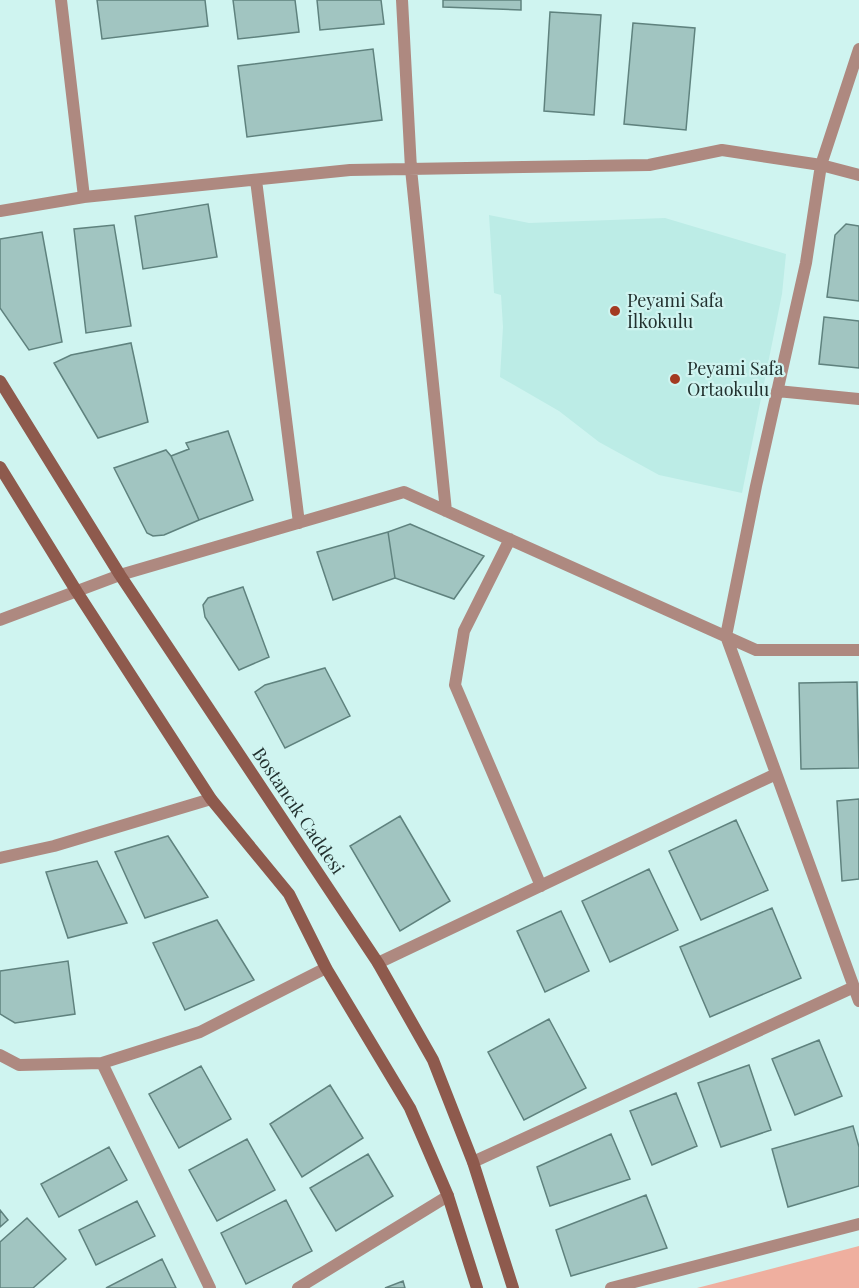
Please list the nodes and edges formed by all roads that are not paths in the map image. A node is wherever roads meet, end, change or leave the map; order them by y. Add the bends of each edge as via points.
1 (61, 0) edge
2 (402, 0) edge
3 (859, 49) edge
4 (821, 165) junction
5 (411, 169) junction
6 (859, 175) edge
7 (256, 180) junction
8 (84, 197) junction
9 (0, 211) edge
10 (0, 381) edge
11 (777, 391) junction
12 (859, 399) edge
13 (0, 467) edge
14 (446, 511) junction
15 (299, 523) junction
16 (510, 539) junction
17 (120, 575) junction
18 (77, 592) junction
19 (0, 620) edge
20 (726, 636) junction
21 (859, 650) edge
22 (776, 774) junction
23 (211, 798) junction
24 (0, 858) edge
25 (541, 886) junction
26 (378, 963) junction
27 (326, 968) junction
28 (854, 987) junction
29 (859, 1001) edge
30 (0, 1055) edge
31 (102, 1063) junction
32 (473, 1162) junction
33 (448, 1196) junction
34 (859, 1224) edge
35 (210, 1288) edge
36 (298, 1288) edge
37 (477, 1288) edge
38 (513, 1288) edge
39 (612, 1288) edge

1 - 8 street
2 - 5 street
3 - 4 street
4 - 5 street via 722,150 649,165
4 - 6 street
4 - 11 street via 806,263
5 - 7 street via 350,170
5 - 14 street
7 - 8 street
7 - 15 street
8 - 9 street
10 - 17 main road, Bostancık Caddesi
11 - 12 street
11 - 20 street
13 - 18 main road
14 - 15 street via 404,492
14 - 16 street
15 - 17 street
16 - 20 street
16 - 25 street via 464,631 455,685
17 - 18 street
17 - 26 main road, Bostancık Caddesi
18 - 19 street
18 - 23 main road
20 - 21 street via 756,650
20 - 22 street
22 - 25 street
22 - 28 street
23 - 24 street via 54,846
23 - 27 main road via 289,894
25 - 26 street
26 - 32 main road, Bostancık Caddesi via 433,1060
27 - 31 street via 200,1032
27 - 33 main road via 410,1108
28 - 29 street
28 - 32 street
30 - 31 street via 19,1065
31 - 35 street
32 - 38 main road, Bostancık Caddesi
33 - 36 street
33 - 37 main road
34 - 39 street

